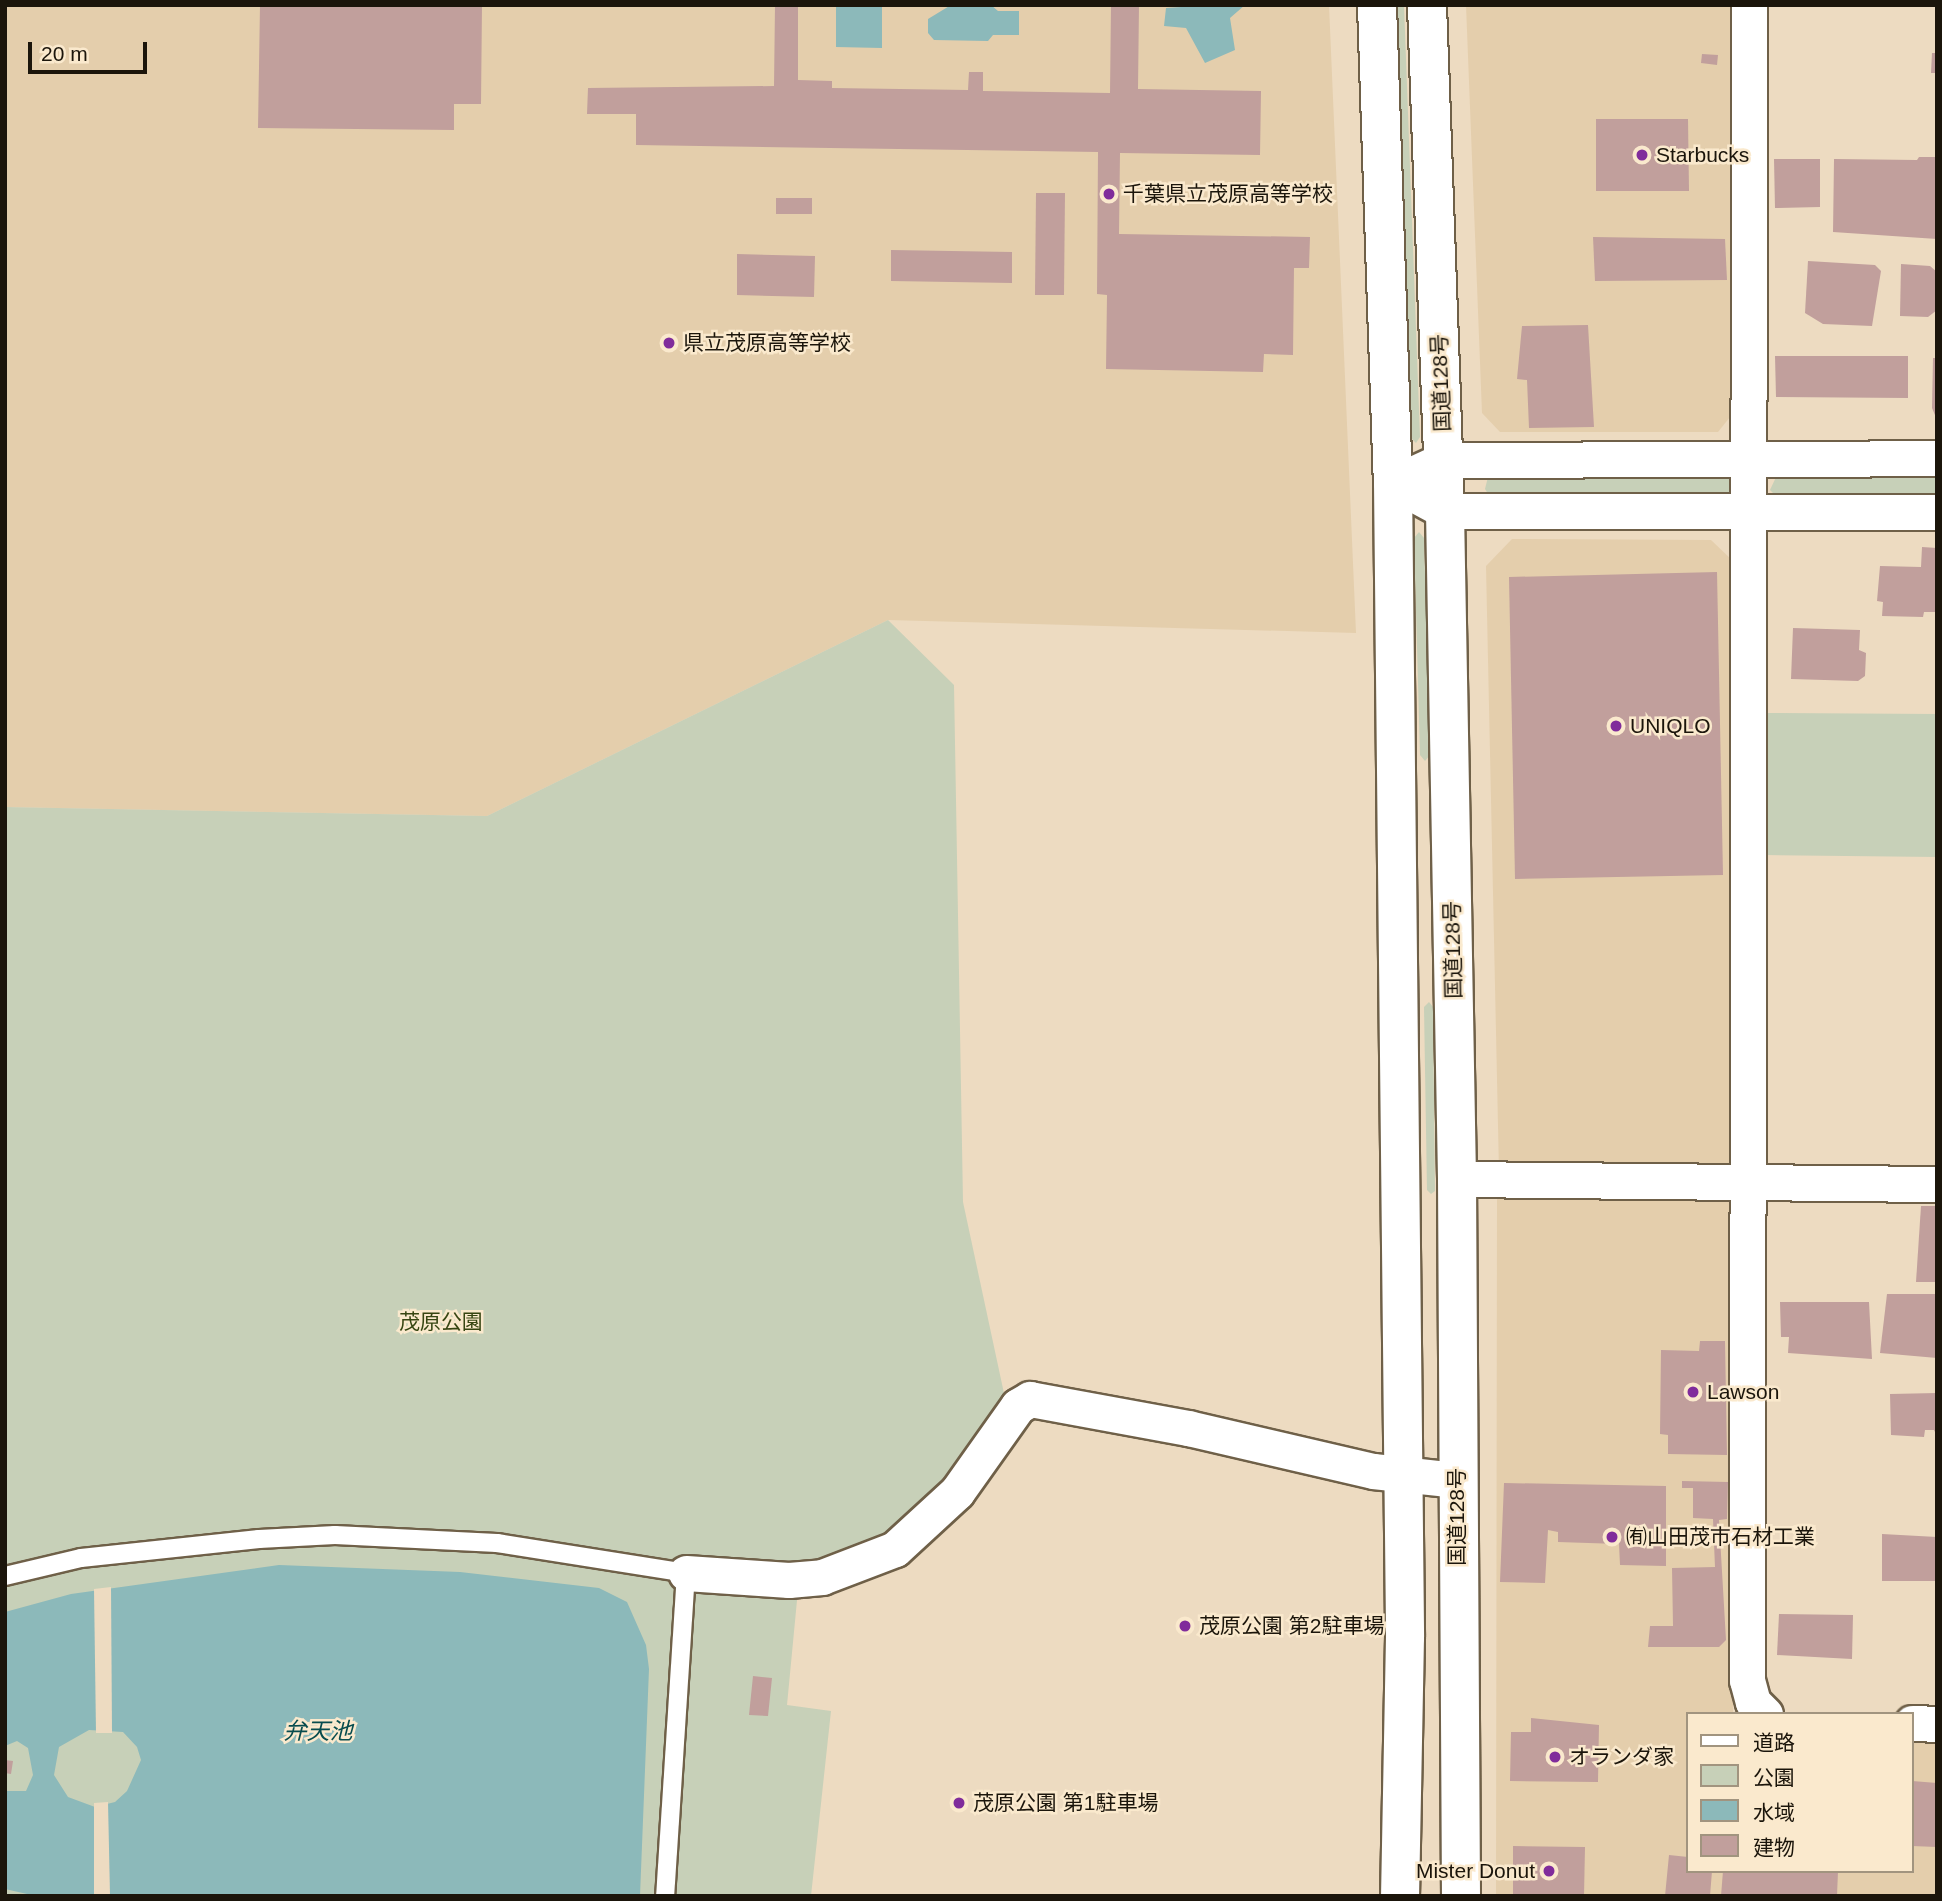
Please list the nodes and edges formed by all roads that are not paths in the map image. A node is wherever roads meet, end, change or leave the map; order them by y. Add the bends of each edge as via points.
1 (1377, 5) edge
2 (1427, 5) edge
3 (1749, 5) edge
4 (1750, 457) junction
5 (1937, 458) edge
6 (1443, 460) junction
7 (1393, 483) junction
8 (1445, 511) junction
9 (1937, 512) edge
10 (1749, 514) junction
11 (1457, 1179) junction
12 (1749, 1184) junction
13 (1937, 1184) edge
14 (1403, 1475) junction
15 (1456, 1480) junction
16 (685, 1573) junction
17 (5, 1576) edge
18 (1763, 1712) edge
19 (1914, 1723) edge
20 (1937, 1724) edge
21 (665, 1896) edge
22 (1400, 1896) edge
23 (1461, 1896) edge

1 - 7 highway
2 - 6 highway, 国道128号
3 - 4 street
4 - 5 street
4 - 6 street
4 - 10 street
6 - 7 street
6 - 8 highway, 国道128号
7 - 8 street
7 - 14 highway
8 - 10 street
8 - 11 highway, 国道128号
9 - 10 street
10 - 12 street
11 - 12 street
11 - 15 highway, 国道128号
12 - 13 street
12 - 18 street via 1746,1680 1753,1702
14 - 15 street
14 - 16 street via 1188,1427 1030,1399 1018,1406 957,1492 895,1549 822,1577 789,1580
14 - 22 highway
15 - 23 highway, 国道128号
16 - 17 lane via 497,1543 335,1535 81,1558
16 - 21 lane
19 - 20 street

